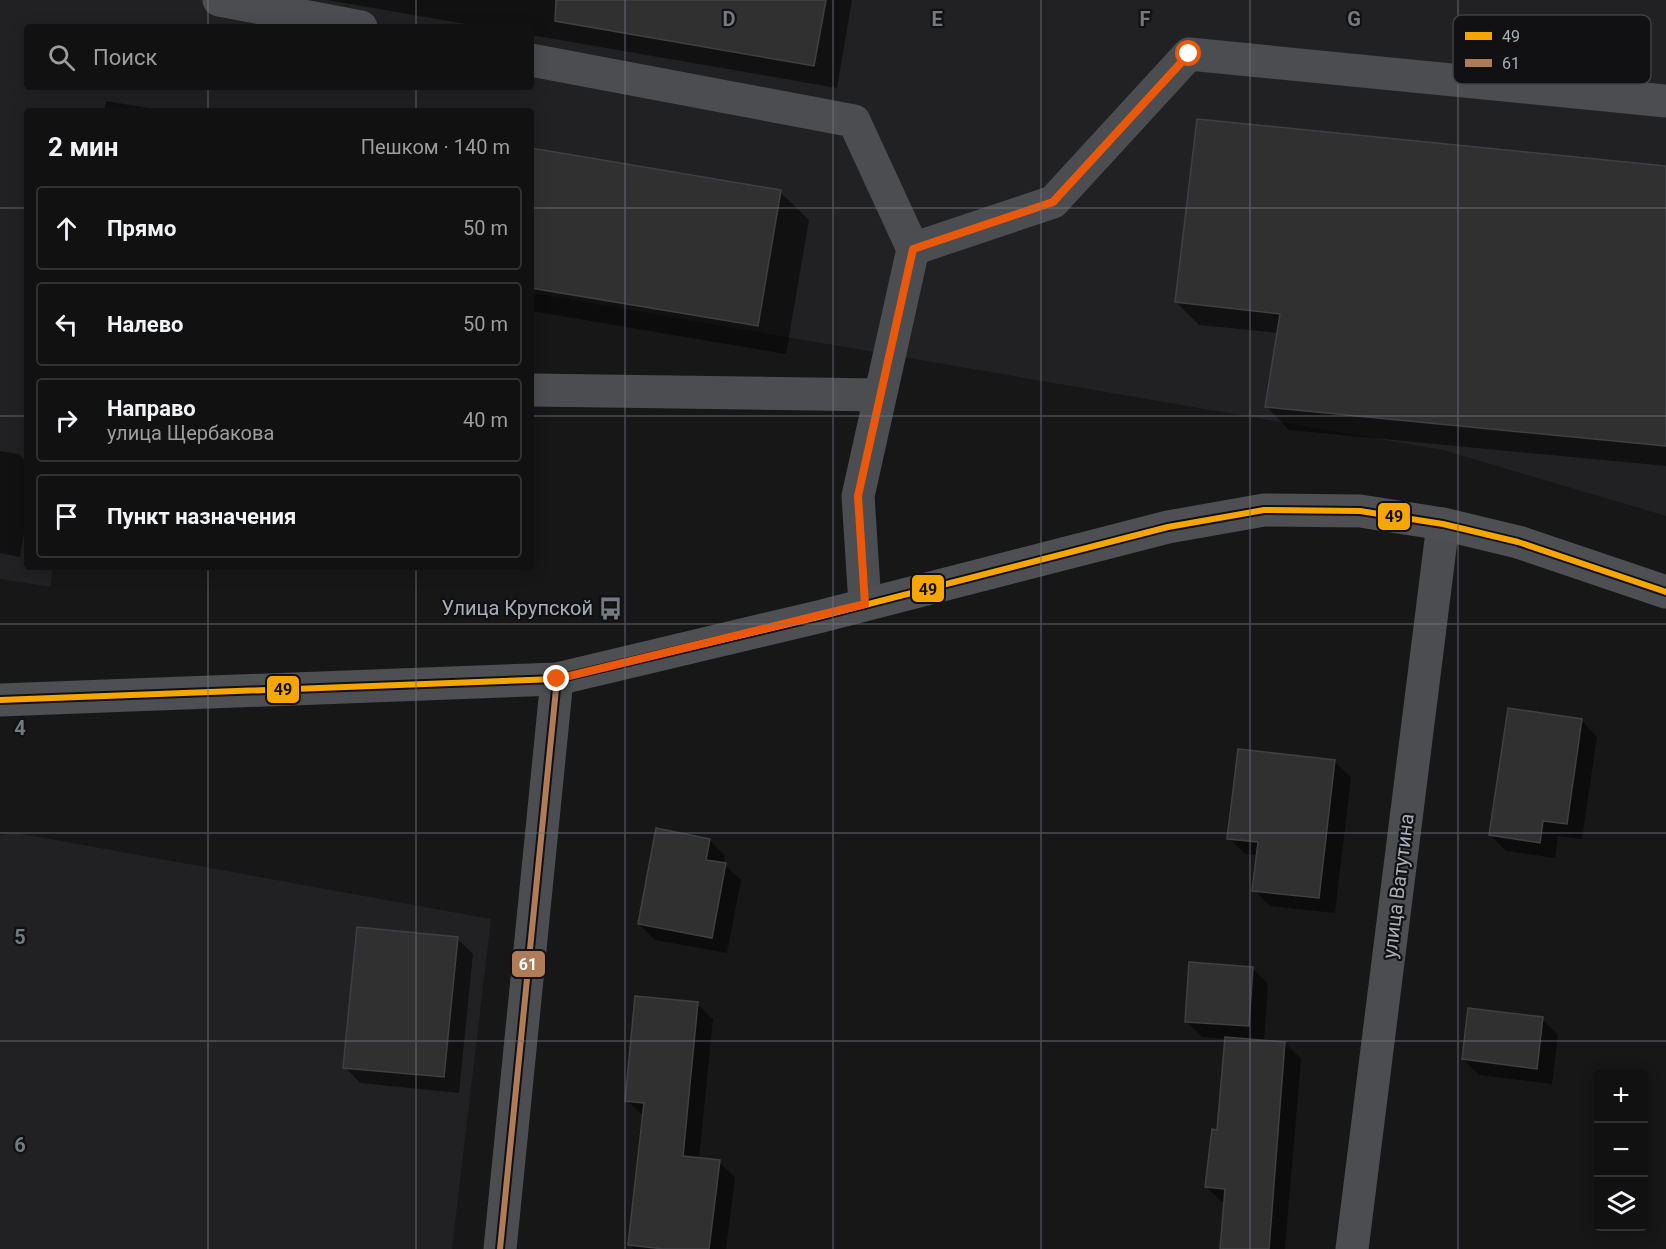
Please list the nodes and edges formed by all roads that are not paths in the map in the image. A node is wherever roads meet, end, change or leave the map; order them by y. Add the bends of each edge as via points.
1 (219, 0) edge
2 (345, 24) edge
3 (534, 61) edge
4 (1453, 80) edge
5 (1493, 84) edge
6 (1666, 101) edge
7 (913, 249) junction
8 (534, 390) edge
9 (880, 395) junction
10 (1443, 524) junction
11 (1666, 592) edge
12 (865, 604) junction
13 (557, 679) junction
14 (0, 700) edge
15 (500, 1249) edge
16 (1352, 1249) edge

1 - 2 street
3 - 7 street via 854,121
4 - 7 street via 1189,54 1053,202
5 - 6 street
7 - 9 street
8 - 9 street
9 - 12 street via 858,496
10 - 11 main road via 1518,542
10 - 12 main road via 1360,511 1264,510 1168,527
10 - 16 street, улица Ватутина
12 - 13 main road
13 - 14 main road
13 - 15 street

